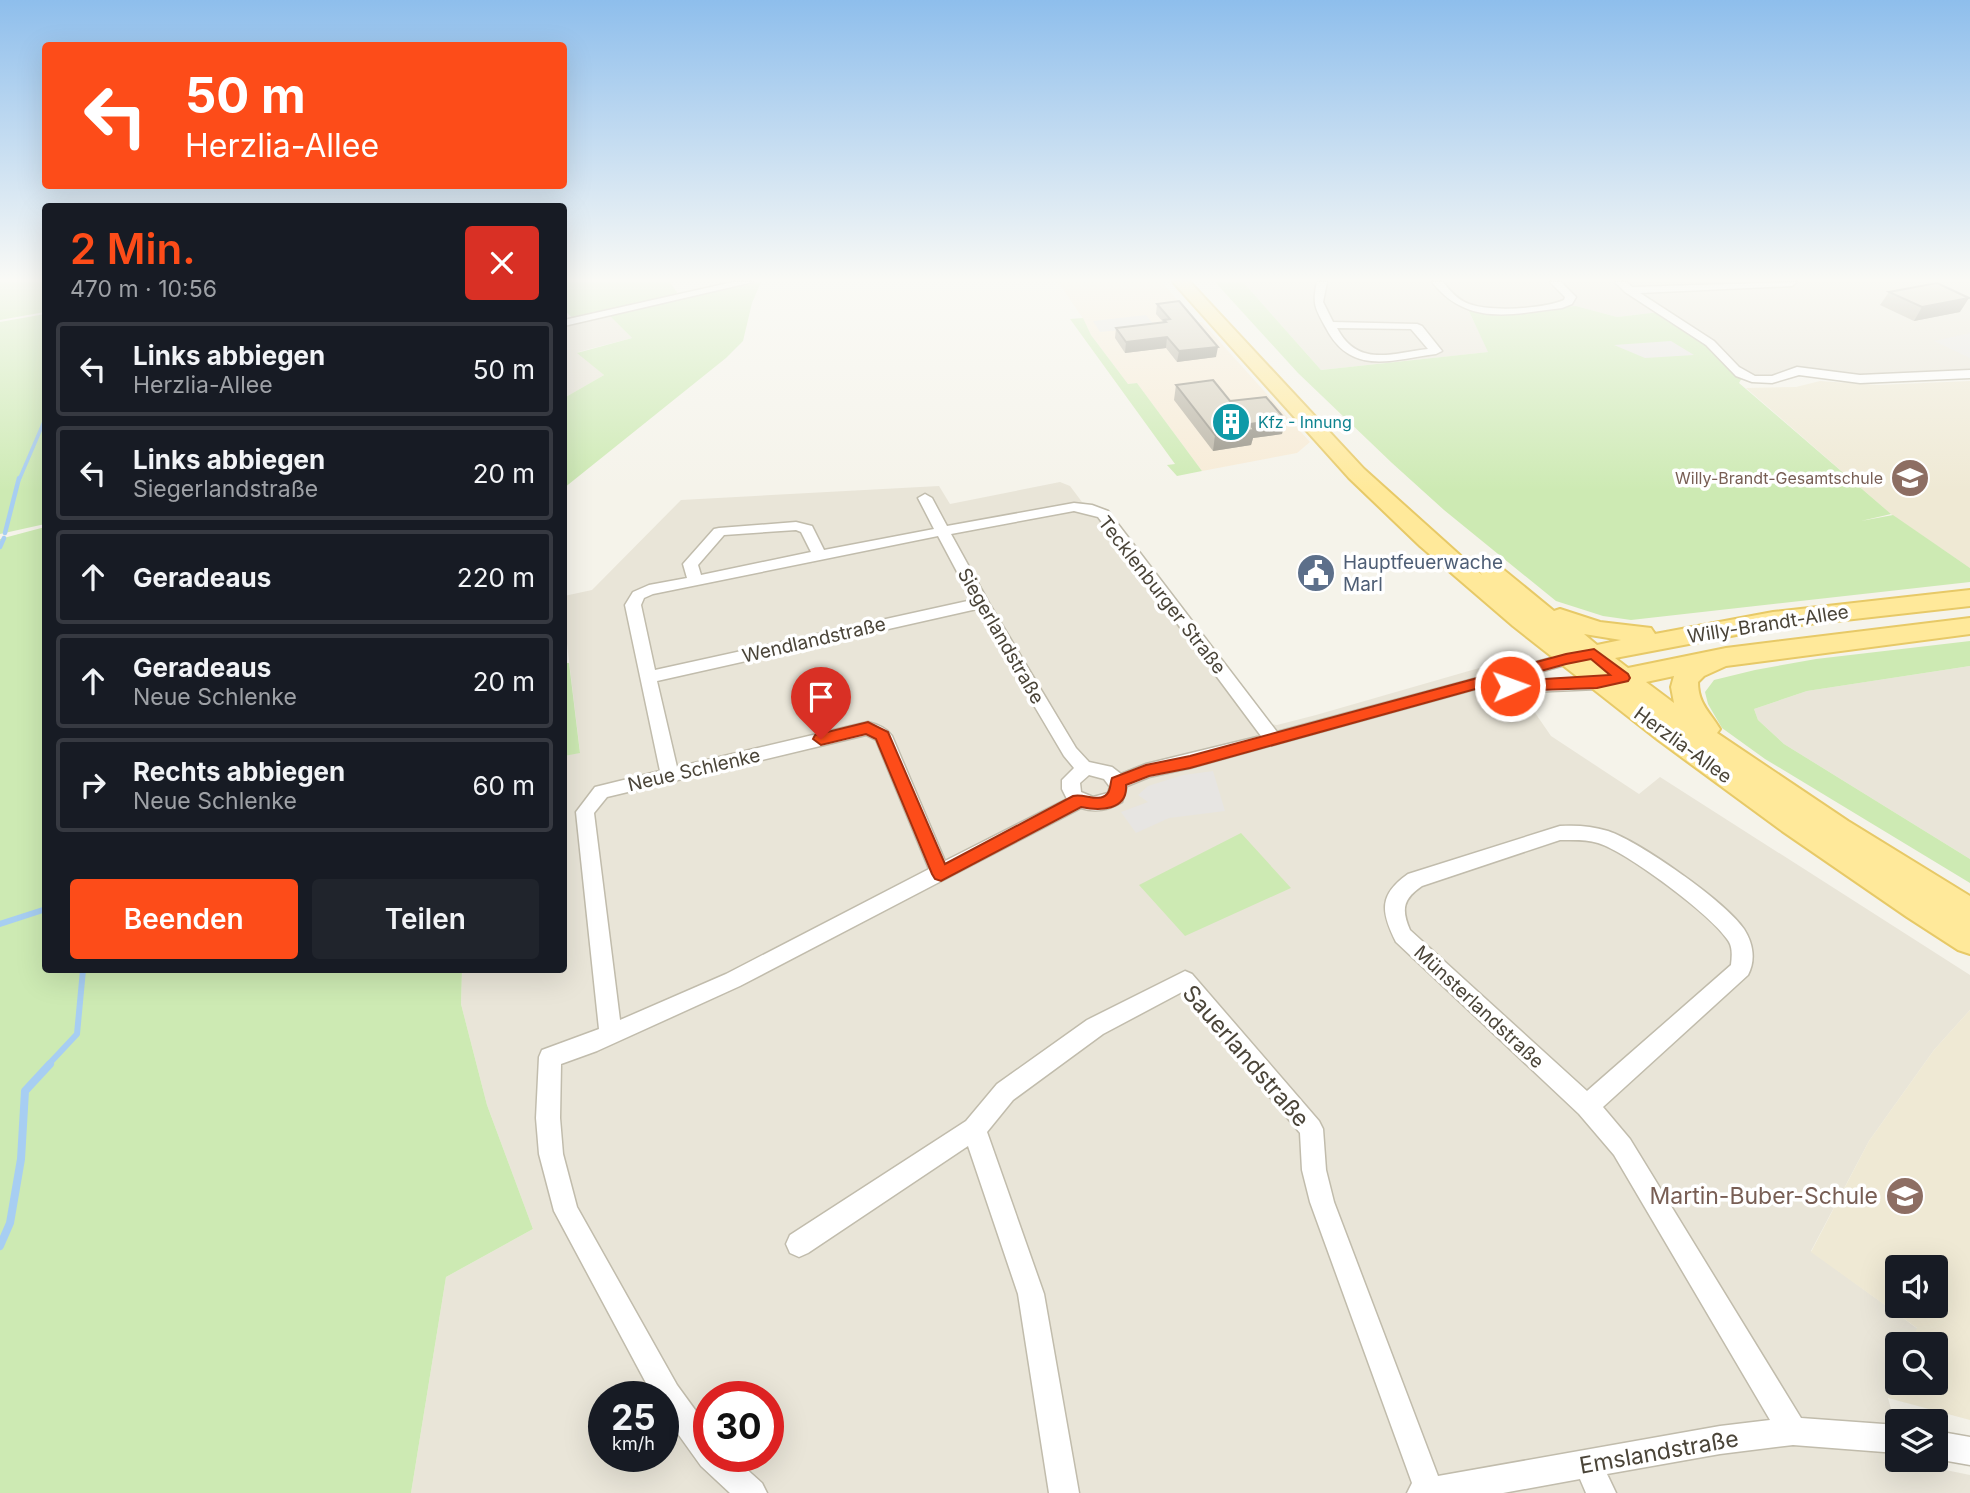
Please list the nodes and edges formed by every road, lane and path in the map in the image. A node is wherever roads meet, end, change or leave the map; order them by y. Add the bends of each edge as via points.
1 (1242, 352) edge
2 (1263, 352) edge
3 (1352, 352) edge
4 (1431, 352) edge
5 (1719, 352) edge
6 (1970, 374) edge
7 (925, 498) dead end
8 (942, 533) junction
9 (819, 555) junction
10 (695, 581) junction
11 (1970, 598) edge
12 (981, 603) junction
13 (1532, 604) junction
14 (1754, 624) junction
15 (1970, 626) edge
16 (1726, 657) junction
17 (1566, 659) junction
18 (1604, 672) junction
19 (648, 677) junction
20 (1449, 691) junction
21 (1273, 738) junction
22 (1085, 769) junction
23 (1749, 769) junction
24 (670, 776) junction
25 (1118, 782) junction
26 (1079, 801) junction
27 (941, 874) junction
28 (1970, 912) edge
29 (1970, 940) edge
30 (611, 1034) junction
31 (1587, 1106) junction
32 (974, 1129) junction
33 (799, 1244) dead end
34 (693, 1431) edge
35 (1793, 1432) junction
36 (1885, 1438) edge
37 (1948, 1447) edge
38 (1970, 1451) edge
39 (1588, 1465) junction
40 (729, 1472) edge
41 (1426, 1492) edge
42 (752, 1493) edge
43 (1063, 1493) edge
44 (1601, 1493) edge

1 - 17 main road, Herzlia-Allee via 1345,462 1466,575
2 - 13 main road, Herzlia-Allee via 1374,467
3 - 4 street via 1371,359
5 - 6 street via 1744,376 1757,380 1784,379 1797,371 1860,379
7 - 8 street, Siegerlandstraße
8 - 9 street
8 - 12 street, Siegerlandstraße
8 - 21 street, Tecklenburger Straße via 1074,507 1103,514
9 - 10 street
9 - 10 street via 807,529 796,526 719,532 690,564
10 - 19 street via 638,594 633,605
11 - 14 main road, Willy-Brandt-Allee
12 - 19 street, Wendlandstraße
12 - 22 street, Siegerlandstraße via 1070,752
13 - 14 main road via 1568,621 1621,634
13 - 18 main road, Herzlia-Allee
14 - 18 main road, Willy-Brandt-Allee
15 - 16 main road, Willy-Brandt-Allee
16 - 18 main road, Willy-Brandt-Allee
16 - 23 main road via 1695,670 1685,680 1684,692 1693,717
17 - 18 main road, Herzlia-Allee
17 - 20 street
18 - 20 street
18 - 23 main road, Herzlia-Allee
18 - 29 main road, Herzlia-Allee via 1894,893
19 - 24 street
20 - 21 street
21 - 25 street
22 - 25 street via 1108,772
22 - 26 street via 1070,780
23 - 28 main road, Herzlia-Allee
24 - 27 street, Neue Schlenke via 868,728 883,736
24 - 30 street, Neue Schlenke via 601,792 585,812
25 - 26 street via 1116,797 1106,803
26 - 27 street
27 - 30 street via 733,980
30 - 34 street via 550,1057 551,1154 566,1211 667,1395
31 - 31 street, Münsterlandstraße via 1403,936 1395,919 1399,889 1560,833 1576,832 1608,838 1626,848 1723,919 1736,934 1744,952 1741,969
31 - 35 street, Münsterlandstraße via 1622,1147
32 - 33 street, Sauerlandstraße
32 - 41 street, Sauerlandstraße via 1005,1092 1095,1027 1185,980 1311,1129 1322,1202
32 - 43 street via 1031,1294
35 - 36 street, Emslandstraße
35 - 39 street, Emslandstraße via 1720,1440
37 - 38 street
39 - 41 street, Emslandstraße
39 - 44 street
40 - 42 street

